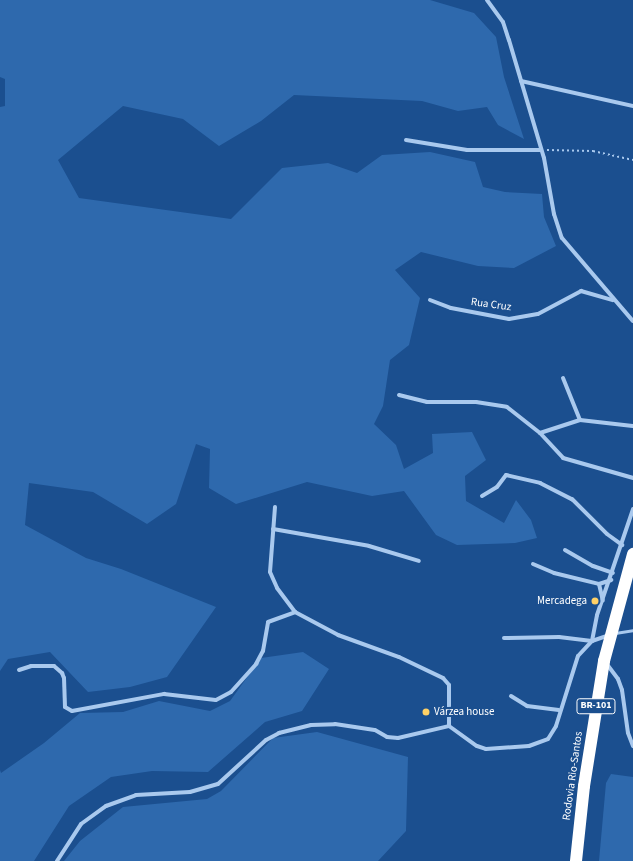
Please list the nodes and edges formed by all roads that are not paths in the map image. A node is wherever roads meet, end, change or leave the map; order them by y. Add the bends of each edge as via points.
1 (487, 0) edge
2 (521, 82) junction
3 (633, 106) edge
4 (406, 140) dead end
5 (541, 150) junction
6 (430, 300) dead end
7 (615, 300) junction
8 (633, 321) edge
9 (563, 378) dead end
10 (399, 394) dead end
11 (580, 420) junction
12 (633, 426) edge
13 (540, 433) junction
14 (633, 478) edge
15 (482, 496) dead end
16 (275, 507) dead end
17 (633, 509) edge
18 (273, 529) junction
19 (622, 545) junction
20 (565, 550) dead end
21 (632, 559) edge
22 (419, 561) dead end
23 (533, 564) dead end
24 (613, 573) junction
25 (610, 580) junction
26 (599, 584) junction
27 (603, 602) junction
28 (295, 612) junction
29 (633, 630) edge
30 (610, 634) junction
31 (504, 638) dead end
32 (592, 640) junction
33 (604, 661) junction
34 (19, 670) dead end
35 (511, 696) dead end
36 (559, 710) junction
37 (449, 726) junction
38 (633, 746) edge
39 (57, 861) edge
40 (576, 861) edge

1 - 2 street via 503,22
2 - 3 street
2 - 5 street
4 - 5 street via 466,150
5 - 7 street via 556,225 562,238
6 - 7 street, Rua Cruz via 452,308 509,318 538,314 581,290
7 - 8 street
9 - 11 street
10 - 13 street via 441,404 492,403 507,407
11 - 12 street
11 - 13 street
13 - 14 street via 563,458
15 - 19 street via 497,487 506,476 540,483 572,500
16 - 18 street
17 - 19 street
18 - 22 street via 369,546
18 - 28 street via 270,572 277,588
19 - 24 street
20 - 24 street via 593,566
21 - 30 highway, Rodovia Rio-Santos / BR-101
23 - 26 street via 554,573
24 - 25 street
25 - 26 street
25 - 27 street
26 - 27 street
27 - 32 street
28 - 34 street via 268,622 263,651 256,664 231,692 216,700 164,694 72,711 65,707 64,678 54,666 31,666
28 - 37 street via 338,635 399,657 443,678 449,685
29 - 30 lane
30 - 32 street
30 - 33 highway, Rodovia Rio-Santos / BR-101
31 - 32 street via 559,637
32 - 36 street via 573,664
33 - 38 street via 618,679 622,690 628,733
33 - 40 highway, Rodovia Rio-Santos / BR-101 via 584,786
35 - 36 street via 527,706
36 - 37 street via 553,734 542,742 529,746 486,749 477,746
37 - 39 street via 398,738 387,737 375,730 335,724 311,725 279,733 266,740 218,784 190,792 136,794 106,806 81,824

